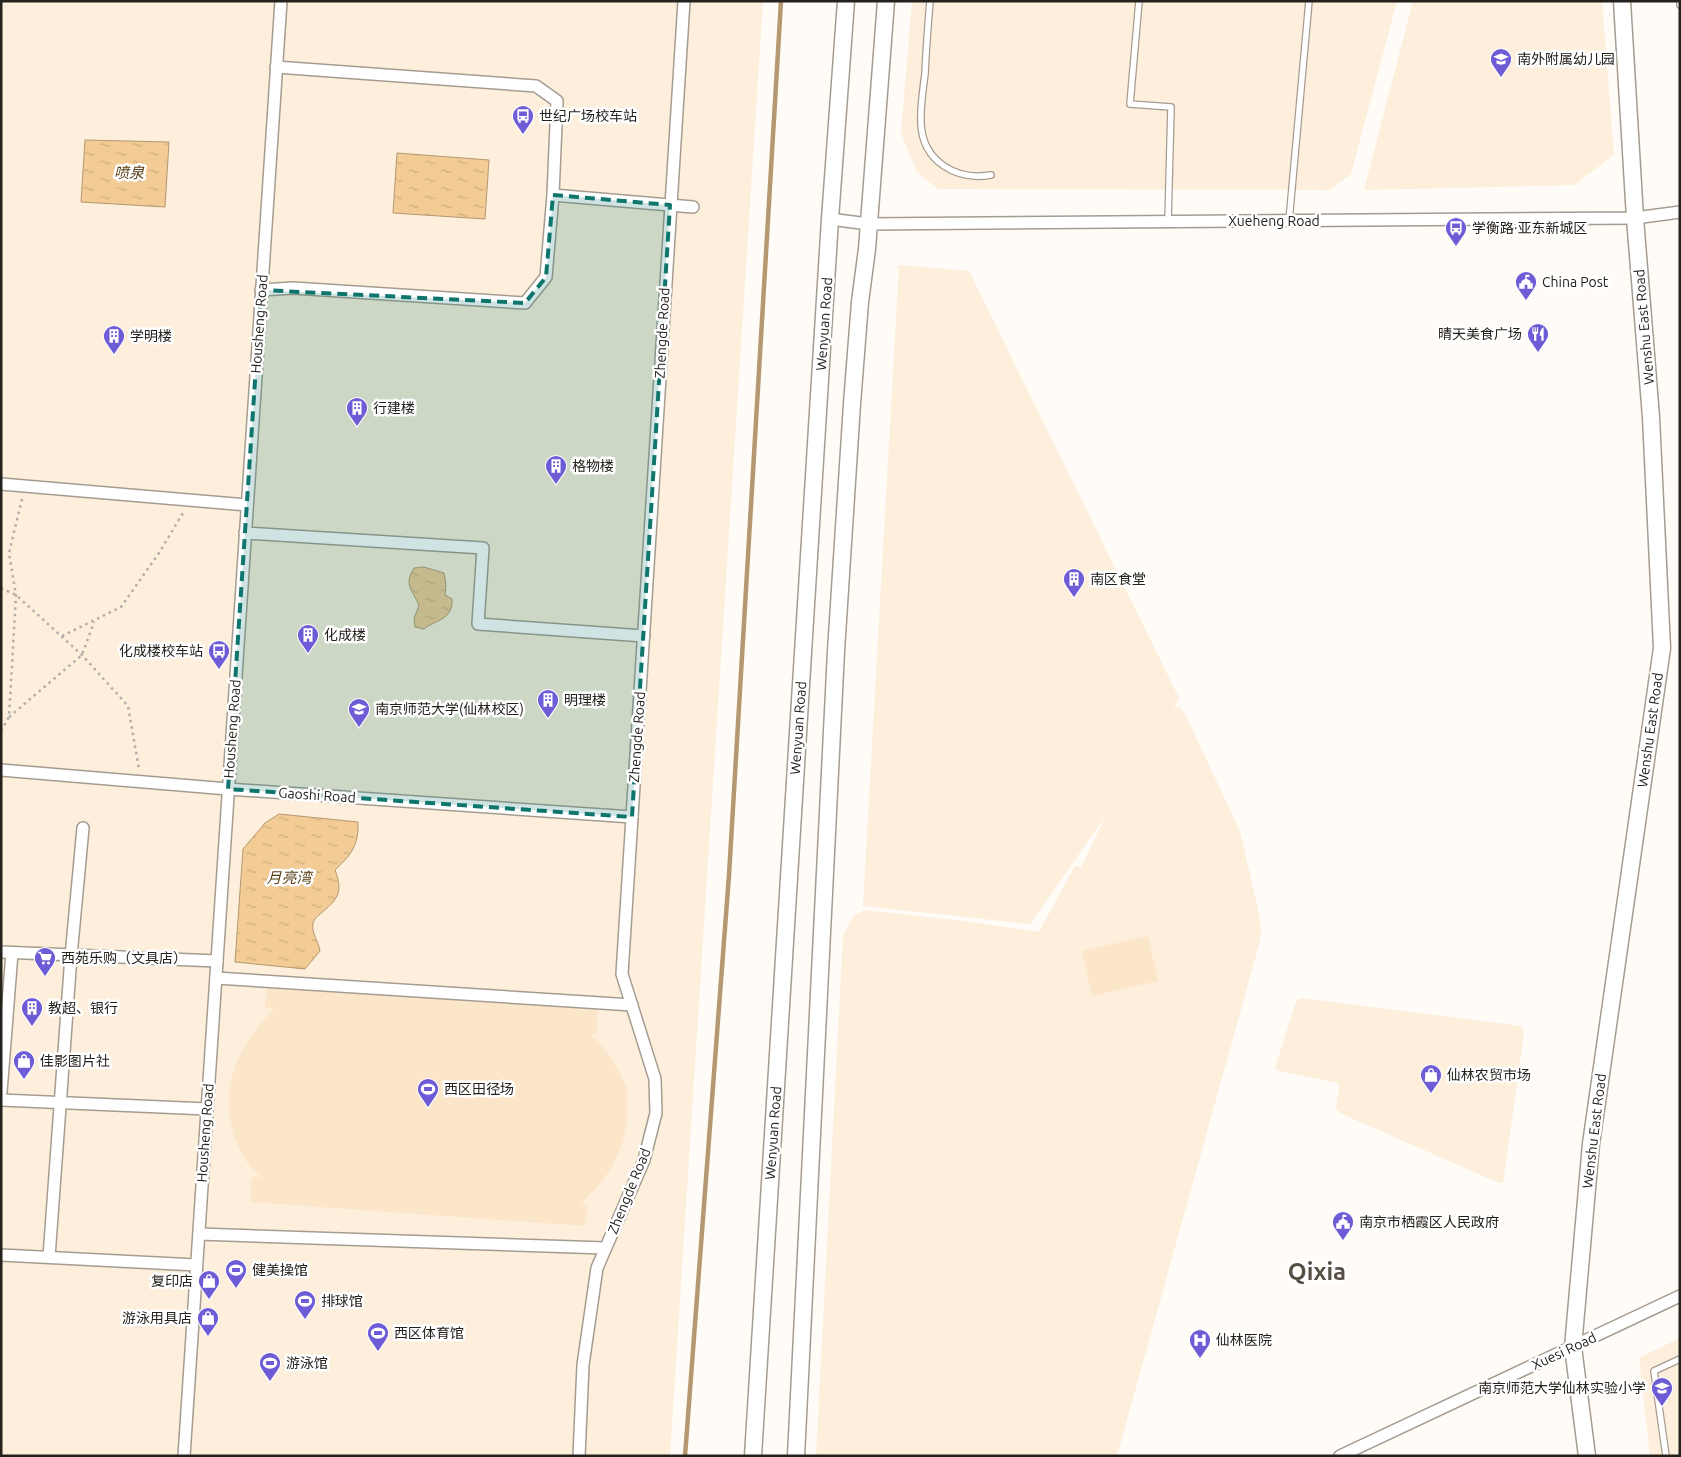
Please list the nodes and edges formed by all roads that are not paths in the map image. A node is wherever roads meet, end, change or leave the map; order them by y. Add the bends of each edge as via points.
1 (281, 1) edge
2 (684, 1) edge
3 (846, 1) edge
4 (886, 1) edge
5 (930, 1) edge
6 (1138, 1) edge
7 (1309, 1) edge
8 (1622, 1) edge
9 (276, 67) junction
10 (991, 175) dead end
11 (553, 195) junction
12 (670, 205) junction
13 (693, 207) dead end
14 (1680, 212) edge
15 (1635, 218) junction
16 (830, 219) junction
17 (1289, 221) junction
18 (1168, 222) junction
19 (868, 224) junction
20 (262, 290) junction
21 (1, 484) edge
22 (247, 504) junction
23 (245, 533) junction
24 (644, 636) junction
25 (1, 770) edge
26 (228, 788) junction
27 (632, 817) junction
28 (83, 828) dead end
29 (6, 953) edge
30 (71, 956) junction
31 (217, 961) junction
32 (216, 978) junction
33 (632, 1005) junction
34 (1, 1092) edge
35 (1, 1100) edge
36 (60, 1103) junction
37 (207, 1109) junction
38 (199, 1234) junction
39 (605, 1248) junction
40 (1, 1255) edge
41 (49, 1257) junction
42 (196, 1265) junction
43 (1680, 1296) edge
44 (1573, 1346) junction
45 (1680, 1359) edge
46 (184, 1456) edge
47 (579, 1456) edge
48 (753, 1456) edge
49 (796, 1456) edge
50 (1340, 1456) edge
51 (1587, 1456) edge
52 (1666, 1456) edge

1 - 9 street, Housheng Road
2 - 12 street, Zhengde Road
3 - 16 main road, Wenyuan Road
4 - 19 main road
5 - 10 lane via 921,123 926,143 946,168 980,177
6 - 18 lane via 1130,104 1171,107
7 - 17 lane
8 - 15 main road, Wenshu East Road
9 - 11 street via 536,86 557,101
9 - 20 street, Housheng Road
11 - 12 street
11 - 20 street via 546,277 524,303 293,288
12 - 13 street
12 - 24 street, Zhengde Road
14 - 15 street, Xueheng Road
15 - 17 street, Xueheng Road
15 - 44 main road, Wenshu East Road via 1651,417 1662,648 1591,1144
16 - 19 street, Xueheng Road
16 - 48 main road, Wenyuan Road
17 - 18 street, Xueheng Road
18 - 19 street, Xueheng Road
19 - 49 main road via 852,404 836,651
20 - 22 street, Housheng Road
21 - 22 street
22 - 23 street, Housheng Road
23 - 24 street via 483,548 478,624
23 - 26 street, Housheng Road
24 - 27 street, Zhengde Road
25 - 26 street, Gaoshi Road
26 - 27 street, Gaoshi Road
26 - 31 street, Housheng Road
27 - 33 street, Zhengde Road via 622,974
28 - 30 street
29 - 30 street
29 - 34 street
30 - 31 street
30 - 36 street
31 - 32 street, Housheng Road
32 - 33 street
32 - 37 street, Housheng Road
33 - 39 street, Zhengde Road via 655,1079 656,1112 644,1160
35 - 36 street
36 - 37 street
36 - 41 street
37 - 38 street, Housheng Road
38 - 39 street
38 - 42 street, Housheng Road
39 - 47 street, Zhengde Road via 597,1268 583,1365
40 - 41 street
41 - 42 street
42 - 46 street, Housheng Road
43 - 44 street, Xuesi Road
44 - 50 street, Xuesi Road
44 - 51 main road, Wenshu East Road
45 - 52 lane via 1654,1371

